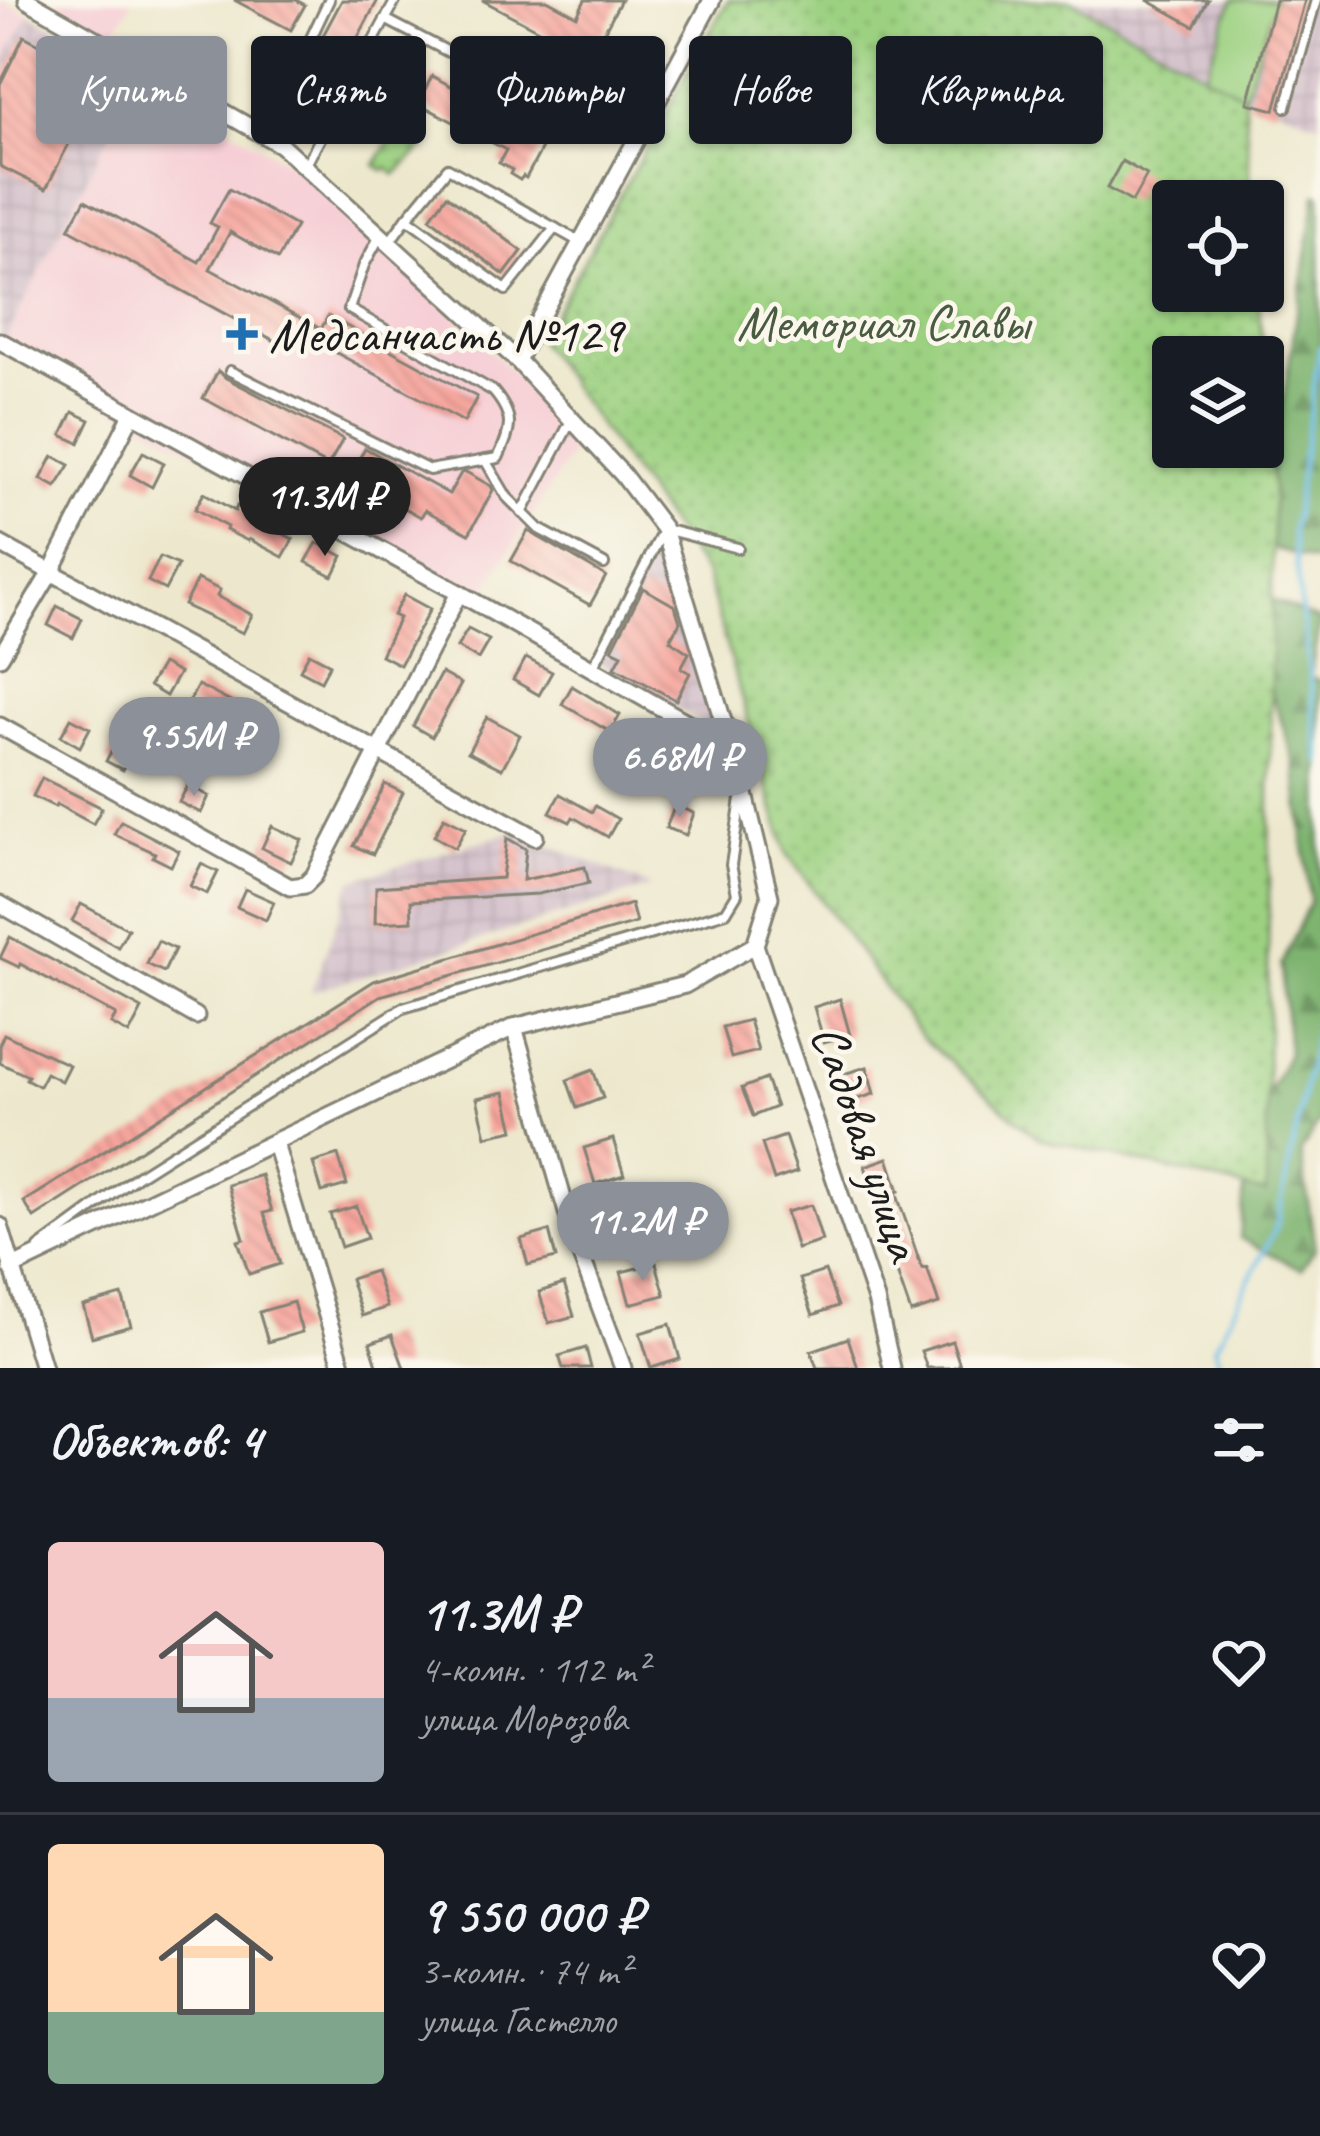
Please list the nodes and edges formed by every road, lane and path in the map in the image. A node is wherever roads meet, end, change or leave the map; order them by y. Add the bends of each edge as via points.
1 (27, 0) edge
2 (329, 0) edge
3 (395, 0) edge
4 (712, 0) edge
5 (1316, 0) edge
6 (385, 19) junction
7 (311, 36) edge
8 (450, 53) edge
9 (1286, 106) dead end
10 (251, 128) edge
11 (279, 144) edge
12 (305, 166) junction
13 (407, 218) junction
14 (555, 228) junction
15 (584, 236) junction
16 (385, 238) junction
17 (0, 341) edge
18 (517, 360) junction
19 (230, 371) dead end
20 (132, 414) junction
21 (572, 419) junction
22 (485, 460) junction
23 (522, 512) junction
24 (664, 530) junction
25 (0, 544) edge
26 (738, 548) dead end
27 (604, 564) dead end
28 (51, 572) junction
29 (459, 593) junction
30 (0, 657) edge
31 (592, 668) junction
32 (0, 726) edge
33 (732, 748) junction
34 (378, 751) junction
35 (743, 786) junction
36 (536, 838) dead end
37 (0, 904) edge
38 (755, 945) junction
39 (196, 1016) dead end
40 (514, 1027) junction
41 (274, 1144) junction
42 (1, 1236) edge
43 (11, 1268) junction
44 (43, 1368) edge
45 (343, 1368) edge
46 (623, 1368) edge
47 (892, 1368) edge

1 - 10 street
2 - 7 lane
3 - 6 lane
4 - 15 street
5 - 9 lane
6 - 8 lane
6 - 12 lane
11 - 12 street
12 - 16 street
13 - 14 lane via 448,168
13 - 14 lane via 506,290
13 - 16 lane
14 - 15 lane
15 - 18 street
16 - 18 street
16 - 22 lane via 364,266 349,309 493,391 507,408 508,437 498,458
17 - 20 street
18 - 21 street
19 - 22 lane via 429,470
20 - 28 street
20 - 29 street
21 - 23 lane
21 - 24 street
22 - 23 lane
23 - 27 lane
24 - 26 lane
24 - 31 lane
24 - 33 street
25 - 28 street
28 - 30 street
28 - 34 street
29 - 31 street
29 - 34 street
31 - 33 street
32 - 34 street via 290,887 314,876
33 - 35 street
34 - 36 street
35 - 38 street via 770,897
35 - 43 lane via 731,865 737,894 726,912 404,1008 139,1175
37 - 39 street
38 - 40 street via 685,985
38 - 47 street, Садовая улица
40 - 41 street
40 - 46 street via 574,1237
41 - 43 street
41 - 45 street
42 - 43 street
43 - 44 street

